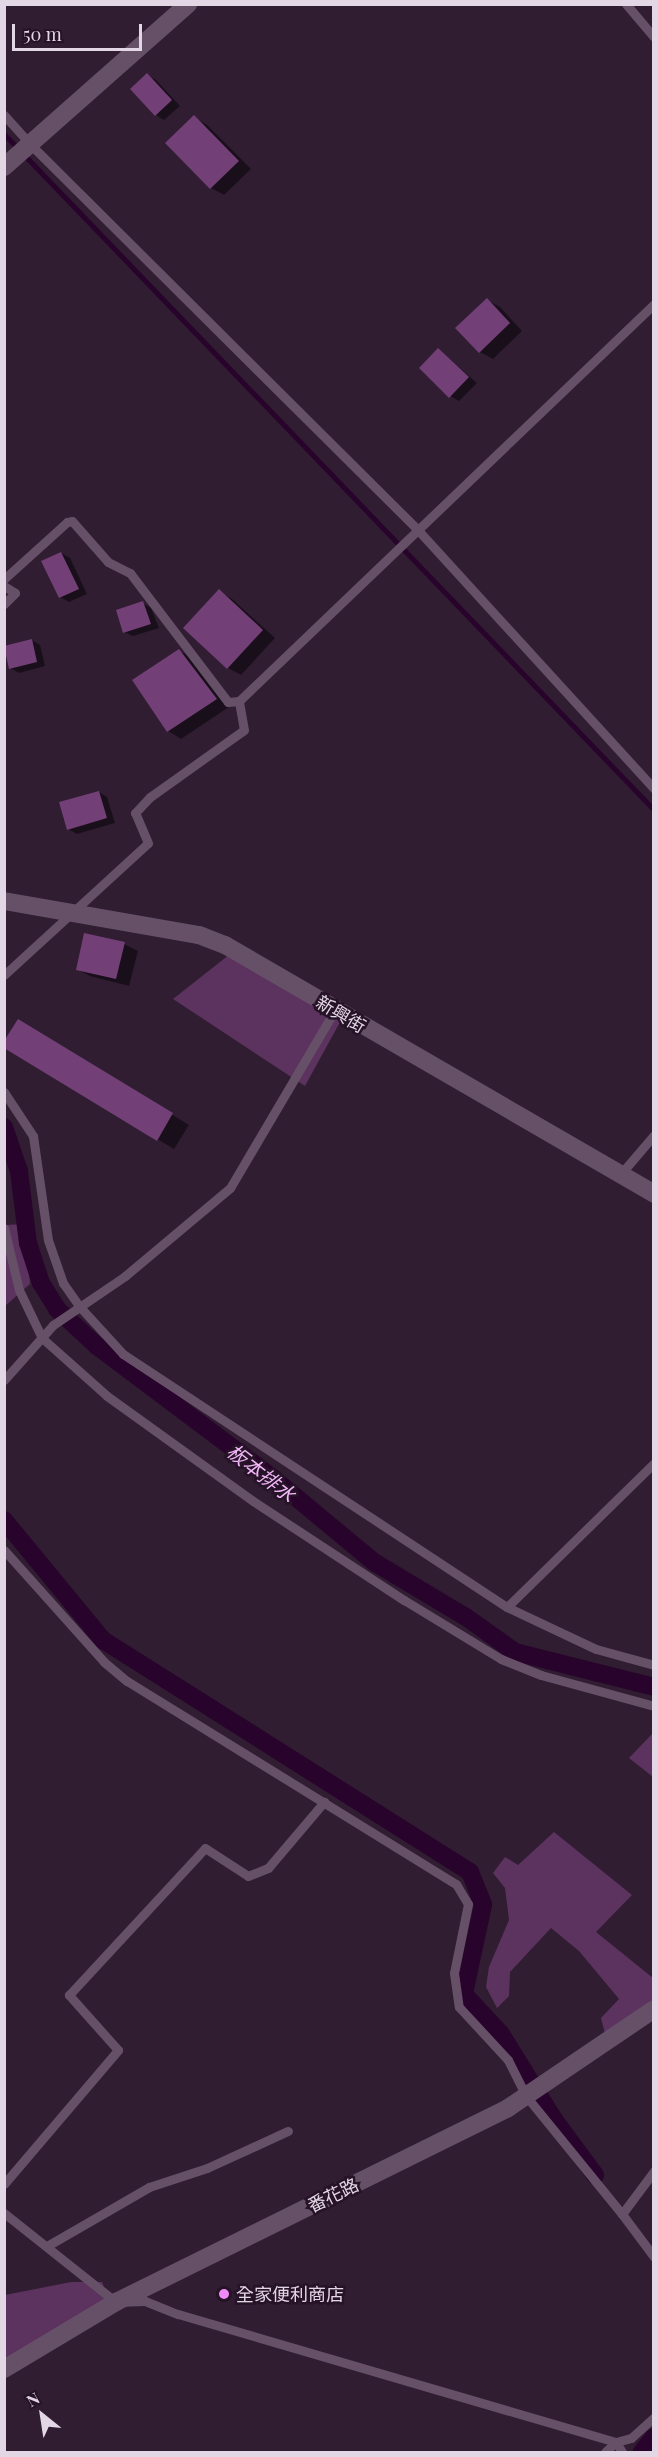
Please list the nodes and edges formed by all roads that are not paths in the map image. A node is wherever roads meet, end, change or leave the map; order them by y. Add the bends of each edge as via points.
1 (188, 4) edge
2 (626, 4) edge
3 (654, 37) edge
4 (4, 115) edge
5 (29, 143) junction
6 (4, 167) edge
7 (654, 304) edge
8 (417, 529) junction
9 (4, 579) edge
10 (4, 586) edge
11 (4, 604) edge
12 (239, 701) junction
13 (654, 789) edge
14 (4, 901) edge
15 (69, 914) junction
16 (4, 975) edge
17 (336, 1010) junction
18 (4, 1092) edge
19 (654, 1135) edge
20 (619, 1176) junction
21 (654, 1194) edge
22 (4, 1228) edge
23 (80, 1307) junction
24 (42, 1338) junction
25 (4, 1380) edge
26 (654, 1463) edge
27 (4, 1550) edge
28 (507, 1606) junction
29 (654, 1665) edge
30 (654, 1706) edge
31 (324, 1802) junction
32 (654, 2009) edge
33 (525, 2096) junction
34 (288, 2131) dead end
35 (654, 2171) edge
36 (4, 2184) edge
37 (4, 2213) edge
38 (622, 2214) junction
39 (47, 2246) junction
40 (654, 2257) edge
41 (116, 2302) junction
42 (4, 2369) edge
43 (654, 2417) edge
44 (616, 2442) junction
45 (606, 2452) edge
46 (622, 2452) edge

1 - 5 street
2 - 3 lane
4 - 5 lane
5 - 6 street
5 - 8 lane
7 - 8 lane
8 - 12 lane
8 - 13 lane
9 - 12 lane via 72,521 108,562 130,573 228,702
10 - 11 lane via 15,593
12 - 15 lane via 244,730 142,805 135,813 148,843
14 - 15 street, 新興街
15 - 16 lane
15 - 17 street, 新興街 via 199,935 225,945
17 - 20 street, 新興街
17 - 23 lane via 230,1188 125,1276
18 - 23 lane via 33,1136 48,1240 63,1283
19 - 20 lane
20 - 21 street, 新興街
22 - 24 lane via 19,1290
23 - 24 lane via 53,1325
23 - 28 lane via 123,1354
24 - 25 lane
24 - 30 lane via 107,1396 253,1501 491,1653 541,1676
26 - 28 lane
27 - 31 lane via 104,1662 127,1681
28 - 29 lane via 596,1649
31 - 33 lane via 456,1884 468,1904 454,1972 459,2007 508,2060
31 - 36 lane via 268,1868 248,1876 205,1848 69,1995 118,2050
32 - 33 street, 番花路
33 - 38 lane
33 - 41 street, 番花路 via 498,2113
34 - 39 lane via 207,2168 149,2187
35 - 38 lane
37 - 39 lane
38 - 40 lane
39 - 41 lane
41 - 42 street, 番花路
41 - 44 lane via 145,2301
43 - 44 lane via 631,2438
44 - 45 lane
44 - 46 lane

